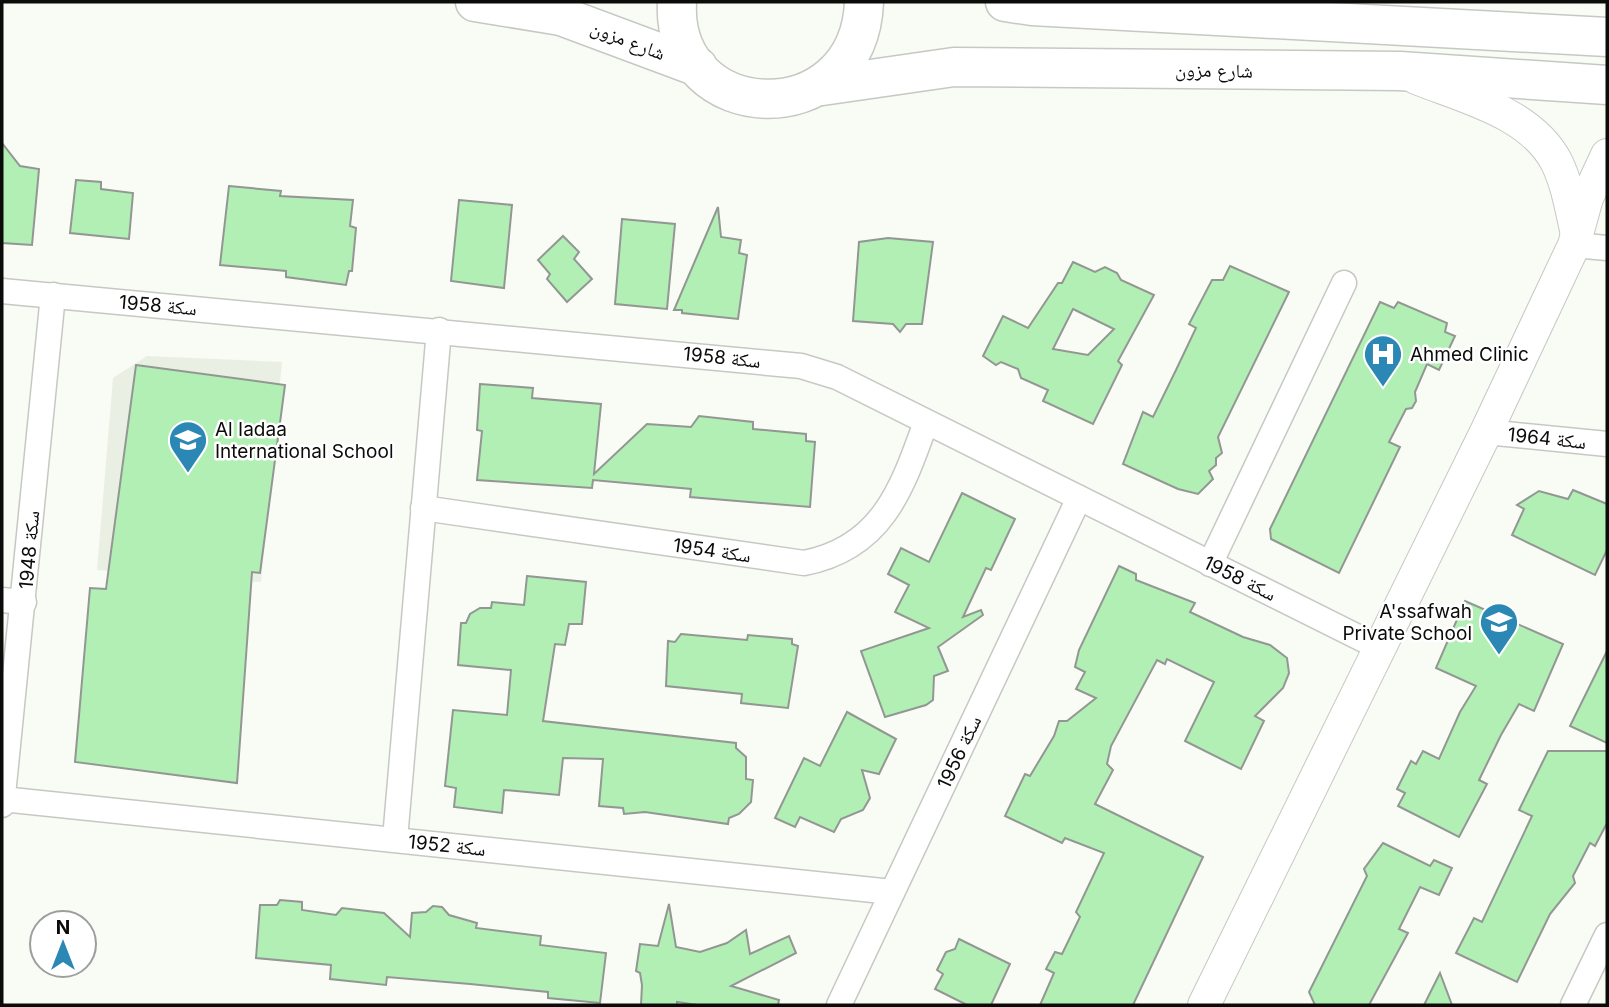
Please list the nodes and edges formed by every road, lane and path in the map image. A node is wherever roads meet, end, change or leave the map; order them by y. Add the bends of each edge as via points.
1 (475, 2) edge
2 (677, 2) edge
3 (864, 2) edge
4 (1005, 2) edge
5 (1607, 37) edge
6 (698, 67) junction
7 (1400, 71) junction
8 (1607, 85) edge
9 (822, 86) junction
10 (1607, 155) edge
11 (1575, 240) junction
12 (1607, 248) edge
13 (1344, 283) dead end
14 (2, 291) edge
15 (53, 295) junction
16 (439, 330) junction
17 (926, 422) junction
18 (1486, 432) junction
19 (1607, 444) edge
20 (1079, 498) junction
21 (423, 508) junction
22 (1210, 564) junction
23 (13, 601) edge
24 (1380, 648) junction
25 (2, 799) edge
26 (2, 806) edge
27 (396, 839) junction
28 (892, 892) junction
29 (1607, 935) edge
30 (838, 1005) edge
31 (1204, 1005) edge
32 (1573, 1005) edge

1 - 6 main road, شارع مزون via 561,16
2 - 6 main road via 683,43
3 - 9 main road via 860,35 845,64
4 - 5 main road
6 - 9 main road via 718,85 756,99 797,97
7 - 8 main road, شارع مزون
7 - 9 main road, شارع مزون via 954,67
7 - 11 street via 1517,120 1545,145 1565,180
10 - 11 street via 1587,198
11 - 12 street
11 - 18 street
13 - 22 street
14 - 15 street, سكة 1958
15 - 16 street, سكة 1958
15 - 23 street, سكة 1948
16 - 17 street, سكة 1958 via 801,366 837,377
16 - 21 street
17 - 20 street, سكة 1958
17 - 21 street, سكة 1954 via 909,470 882,520 866,537 829,558 804,563
18 - 19 street, سكة 1964
18 - 24 street
20 - 22 street, سكة 1958
20 - 28 street, سكة 1956
21 - 27 street
22 - 24 street, سكة 1958
23 - 25 street, سكة 1948
24 - 31 street
25 - 26 street, سكة 1948
25 - 27 street, سكة 1952
27 - 28 street, سكة 1952
28 - 30 street, سكة 1956
29 - 32 street

